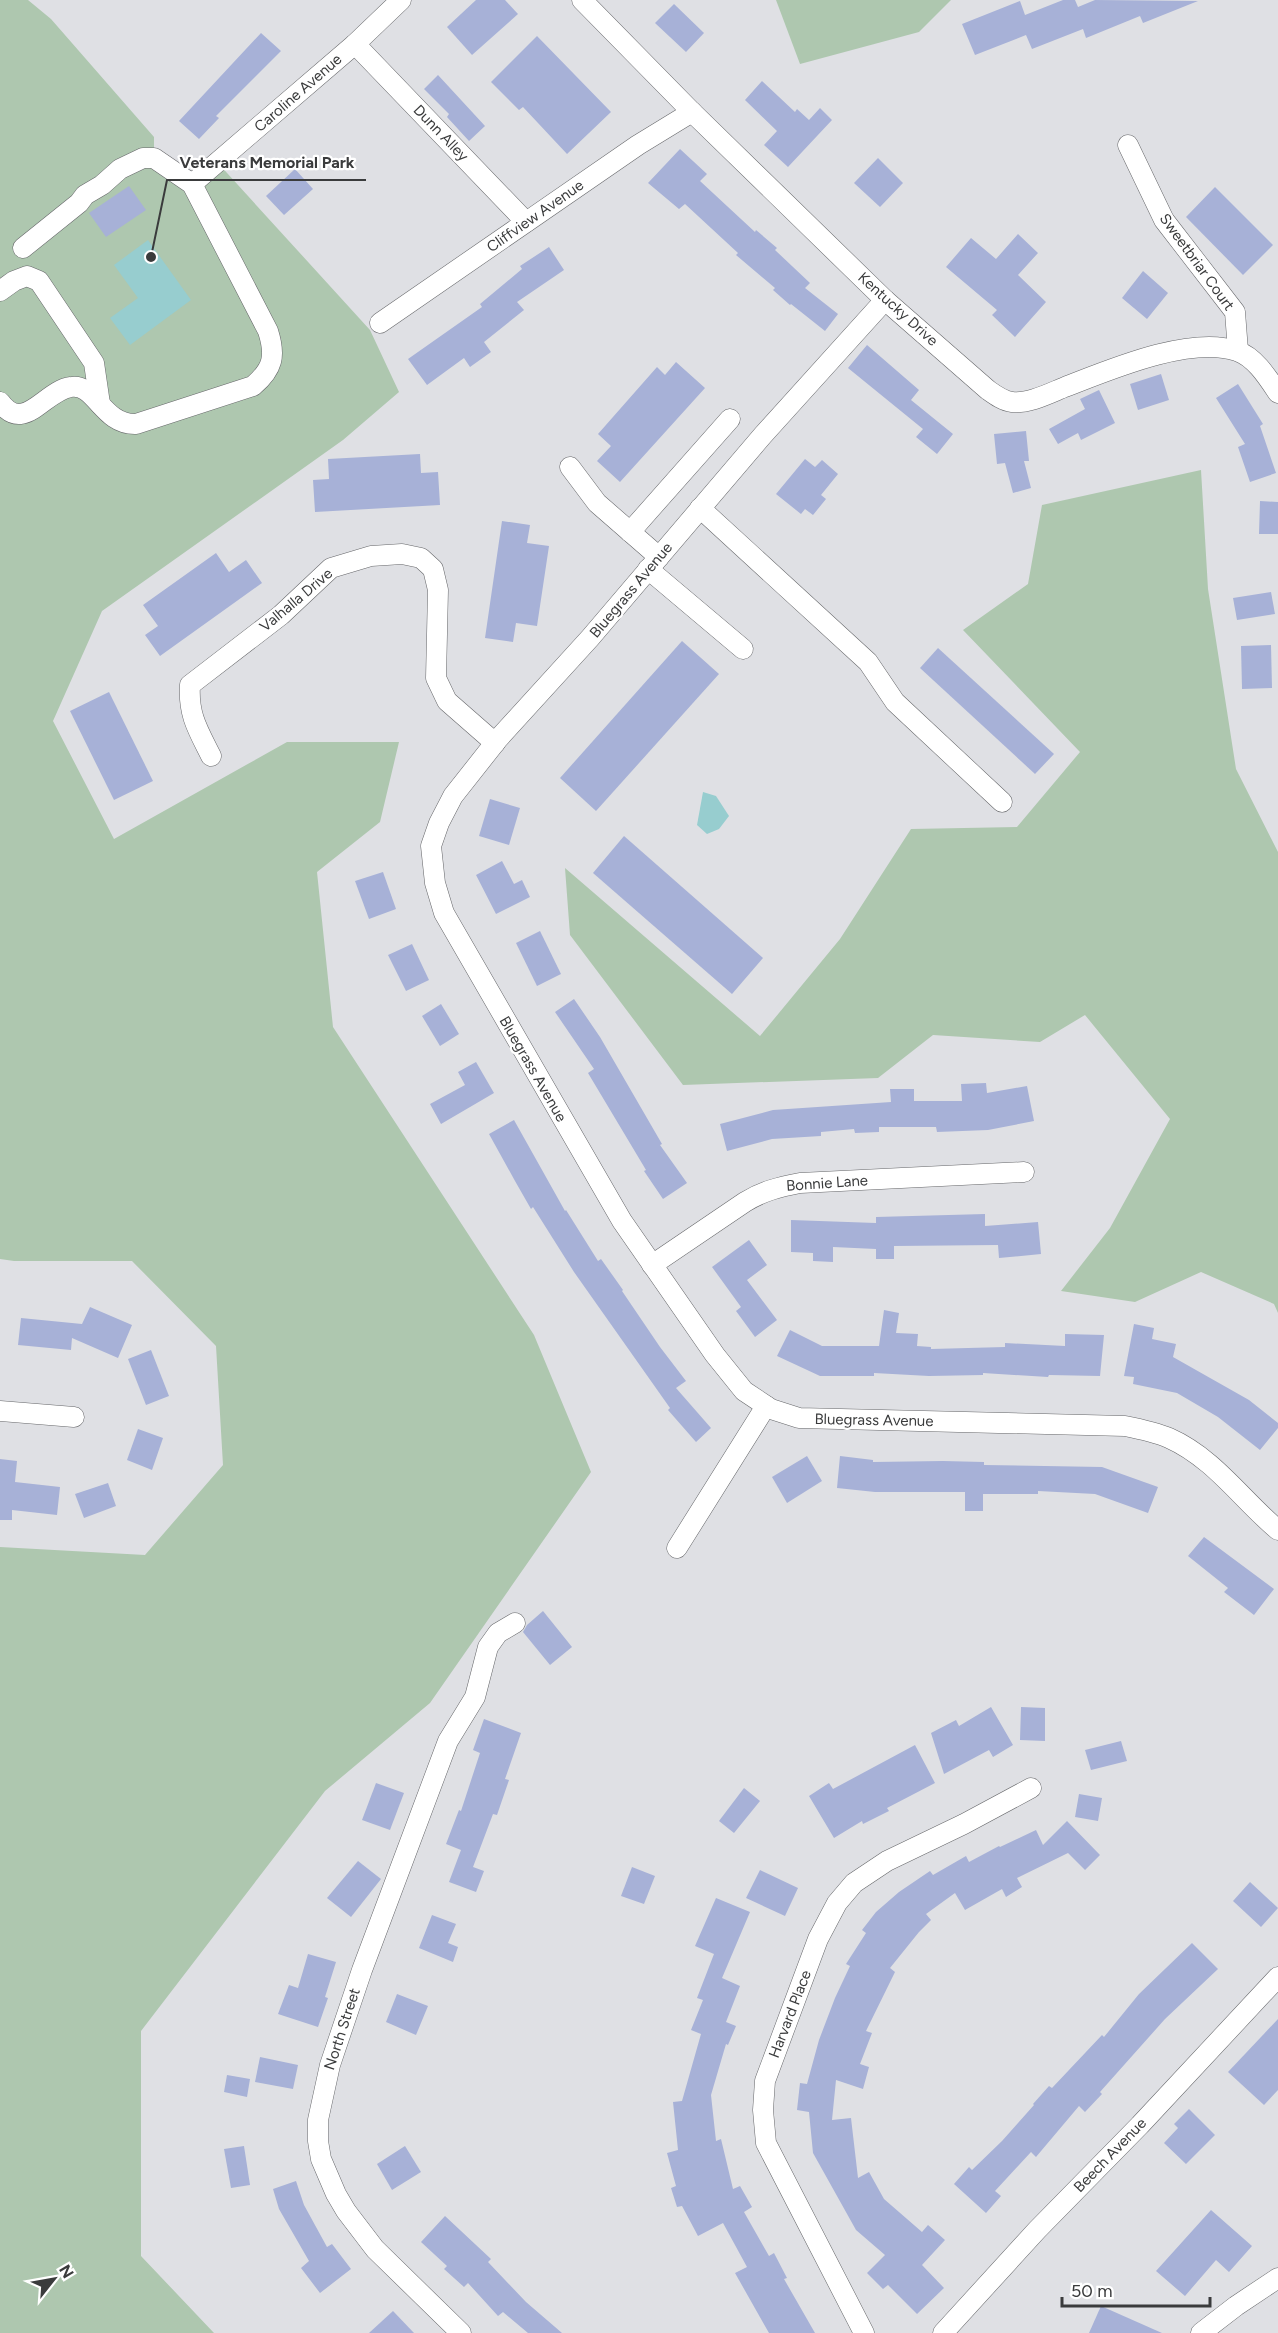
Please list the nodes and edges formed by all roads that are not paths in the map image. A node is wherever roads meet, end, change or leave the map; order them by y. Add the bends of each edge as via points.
1 (402, 0) edge
2 (582, 0) edge
3 (355, 44) junction
4 (692, 112) junction
5 (1128, 145) dead end
6 (192, 184) junction
7 (526, 222) junction
8 (23, 248) dead end
9 (0, 291) edge
10 (885, 300) junction
11 (380, 323) dead end
12 (1238, 351) junction
13 (1278, 393) edge
14 (0, 402) edge
15 (99, 404) junction
16 (730, 419) dead end
17 (570, 467) dead end
18 (700, 508) junction
19 (630, 532) junction
20 (653, 563) junction
21 (743, 649) dead end
22 (495, 743) junction
23 (211, 756) dead end
24 (1002, 802) dead end
25 (1024, 1172) dead end
26 (652, 1265) junction
27 (766, 1406) junction
28 (0, 1411) edge
29 (74, 1417) dead end
30 (1278, 1530) edge
31 (677, 1548) dead end
32 (515, 1623) dead end
33 (1031, 1788) dead end
34 (1278, 1977) edge
35 (1278, 2278) edge
36 (461, 2333) edge
37 (864, 2333) edge
38 (943, 2333) edge
39 (1201, 2333) edge

1 - 3 street, Caroline Avenue
2 - 4 street, Kentucky Drive
3 - 6 street, Caroline Avenue
3 - 7 street, Dunn Alley
4 - 7 street, Cliffview Avenue
4 - 10 street, Kentucky Drive
5 - 12 street, Sweetbriar Court via 1164,220 1235,312
6 - 8 street via 153,159 143,158 120,169 85,195
6 - 15 street via 268,331 273,358 253,386 136,424 112,418
7 - 11 street, Cliffview Avenue
9 - 15 street via 27,276 39,281 94,363
10 - 12 street, Kentucky Drive via 988,390 1013,402 1041,397 1145,357 1208,347
10 - 18 street, Bluegrass Avenue
12 - 13 street via 1258,365
14 - 15 street via 15,414 27,413 62,388 74,386 85,390
16 - 19 street
17 - 19 street via 597,503
18 - 20 street, Bluegrass Avenue
18 - 24 street via 868,663 895,702
19 - 20 street
20 - 21 street
20 - 22 street, Bluegrass Avenue
22 - 23 street, Valhalla Drive via 447,701 436,678 438,590 433,569 422,558 402,554 371,556 331,568 281,615 190,685 189,704
22 - 26 street, Bluegrass Avenue via 453,796 434,835 432,864 440,903 541,1083
25 - 26 street, Bonnie Lane via 778,1187 759,1193
26 - 27 street, Bluegrass Avenue via 744,1391
27 - 30 street, Bluegrass Avenue via 799,1418 1111,1426 1153,1432 1204,1460
27 - 31 street
28 - 29 street
32 - 36 street, North Street via 498,1634 488,1647 475,1697 448,1741 362,1970 330,2065 318,2120 321,2159 346,2211 375,2249
33 - 37 street, Harvard Place via 887,1861 849,1888 818,1939 765,2081 766,2143
34 - 38 street, Beech Avenue
35 - 39 street

